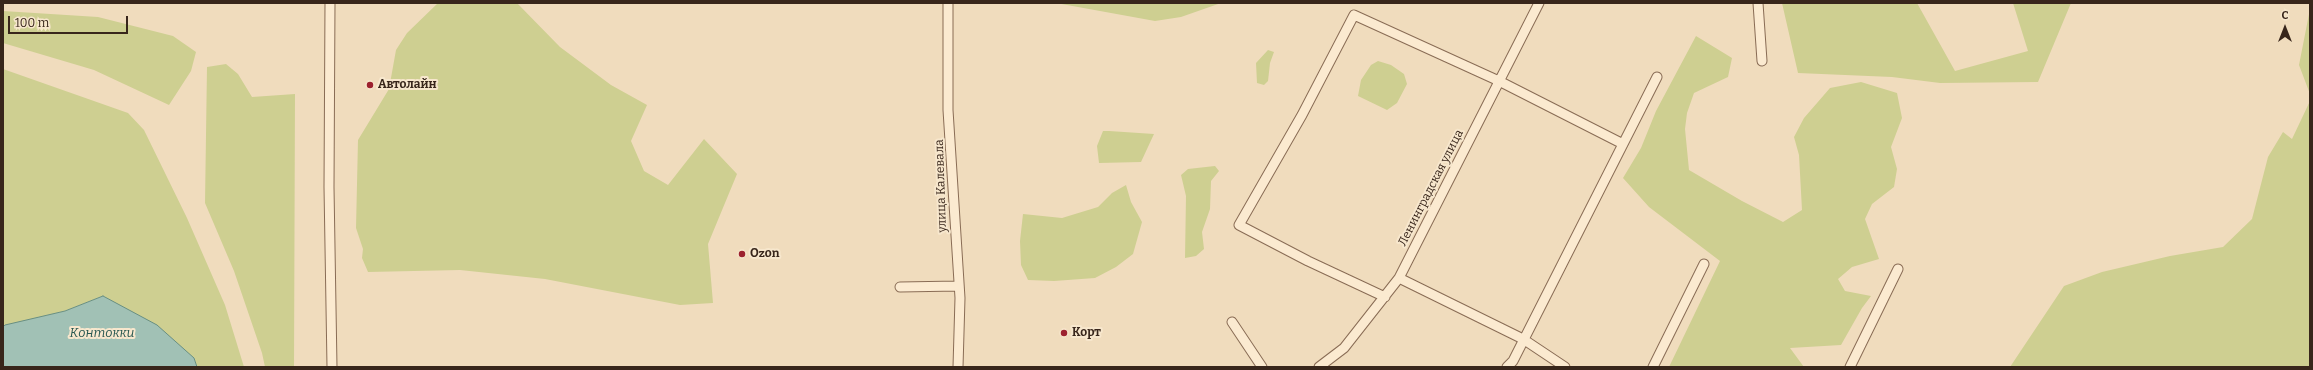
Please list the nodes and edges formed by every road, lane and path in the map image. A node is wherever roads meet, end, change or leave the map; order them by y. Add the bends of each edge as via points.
1 (330, 3) edge
2 (948, 3) edge
3 (1539, 3) edge
4 (1758, 3) edge
5 (1762, 61) dead end
6 (1657, 77) dead end
7 (1499, 81) junction
8 (1623, 144) junction
9 (1704, 264) dead end
10 (1898, 269) dead end
11 (1399, 278) junction
12 (958, 286) junction
13 (900, 287) dead end
14 (1385, 297) junction
15 (1232, 322) dead end
16 (1523, 339) junction
17 (332, 367) edge
18 (958, 367) edge
19 (1262, 367) edge
20 (1319, 367) edge
21 (1508, 367) edge
22 (1565, 367) edge
23 (1653, 367) edge
24 (1850, 367) edge

1 - 17 street via 329,187
2 - 12 street, улица Калевала via 948,110
3 - 7 street, Ленинградская улица
4 - 5 street
6 - 8 street
7 - 8 street
7 - 11 street, Ленинградская улица
7 - 14 street via 1354,14 1302,116 1239,225
8 - 16 street
9 - 23 street
10 - 24 street
11 - 14 street, Ленинградская улица
11 - 16 street
12 - 13 street
12 - 18 street, улица Калевала
14 - 20 street, Ленинградская улица via 1344,348
15 - 19 street
16 - 21 street
16 - 22 street

